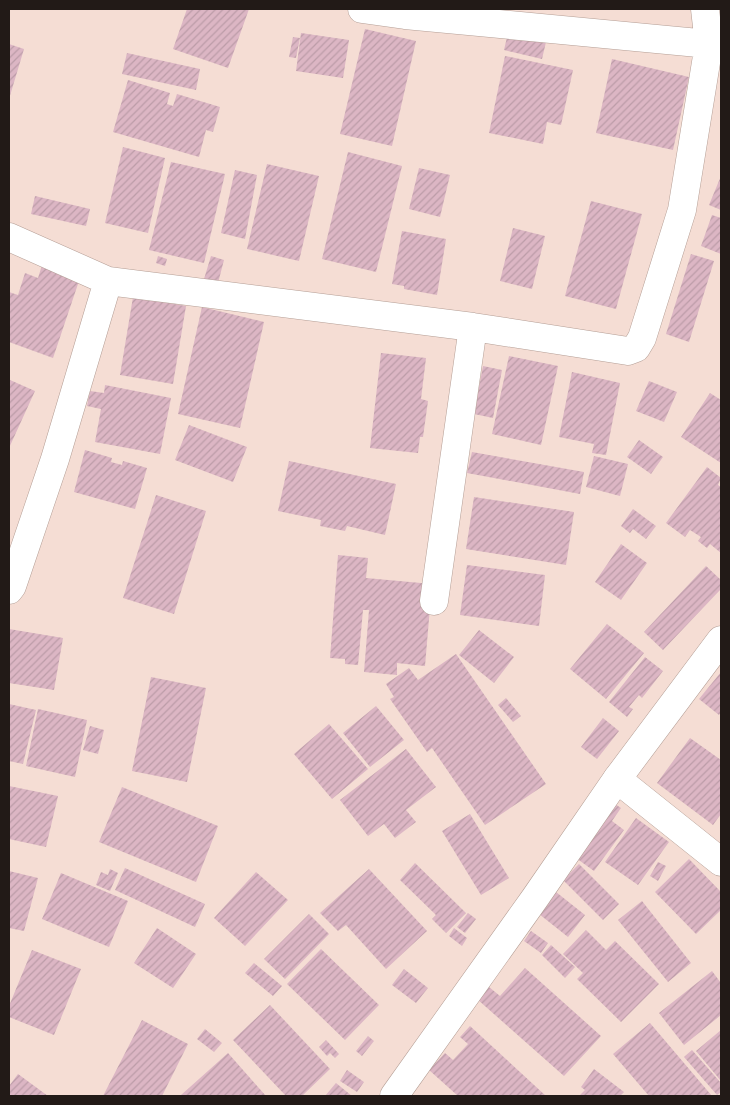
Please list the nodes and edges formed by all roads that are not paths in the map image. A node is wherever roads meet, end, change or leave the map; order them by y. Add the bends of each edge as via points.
1 (362, 9) edge
2 (706, 9) edge
3 (709, 44) junction
4 (9, 236) edge
5 (108, 281) junction
6 (473, 327) junction
7 (9, 590) edge
8 (434, 600) dead end
9 (721, 640) edge
10 (617, 779) junction
11 (721, 862) edge
12 (394, 1096) edge

1 - 3 street
2 - 3 street
3 - 6 street via 682,210 642,338 636,348 628,351
4 - 5 street
5 - 6 street
5 - 7 street via 55,459
6 - 8 street
9 - 10 street
10 - 11 street
10 - 12 street

